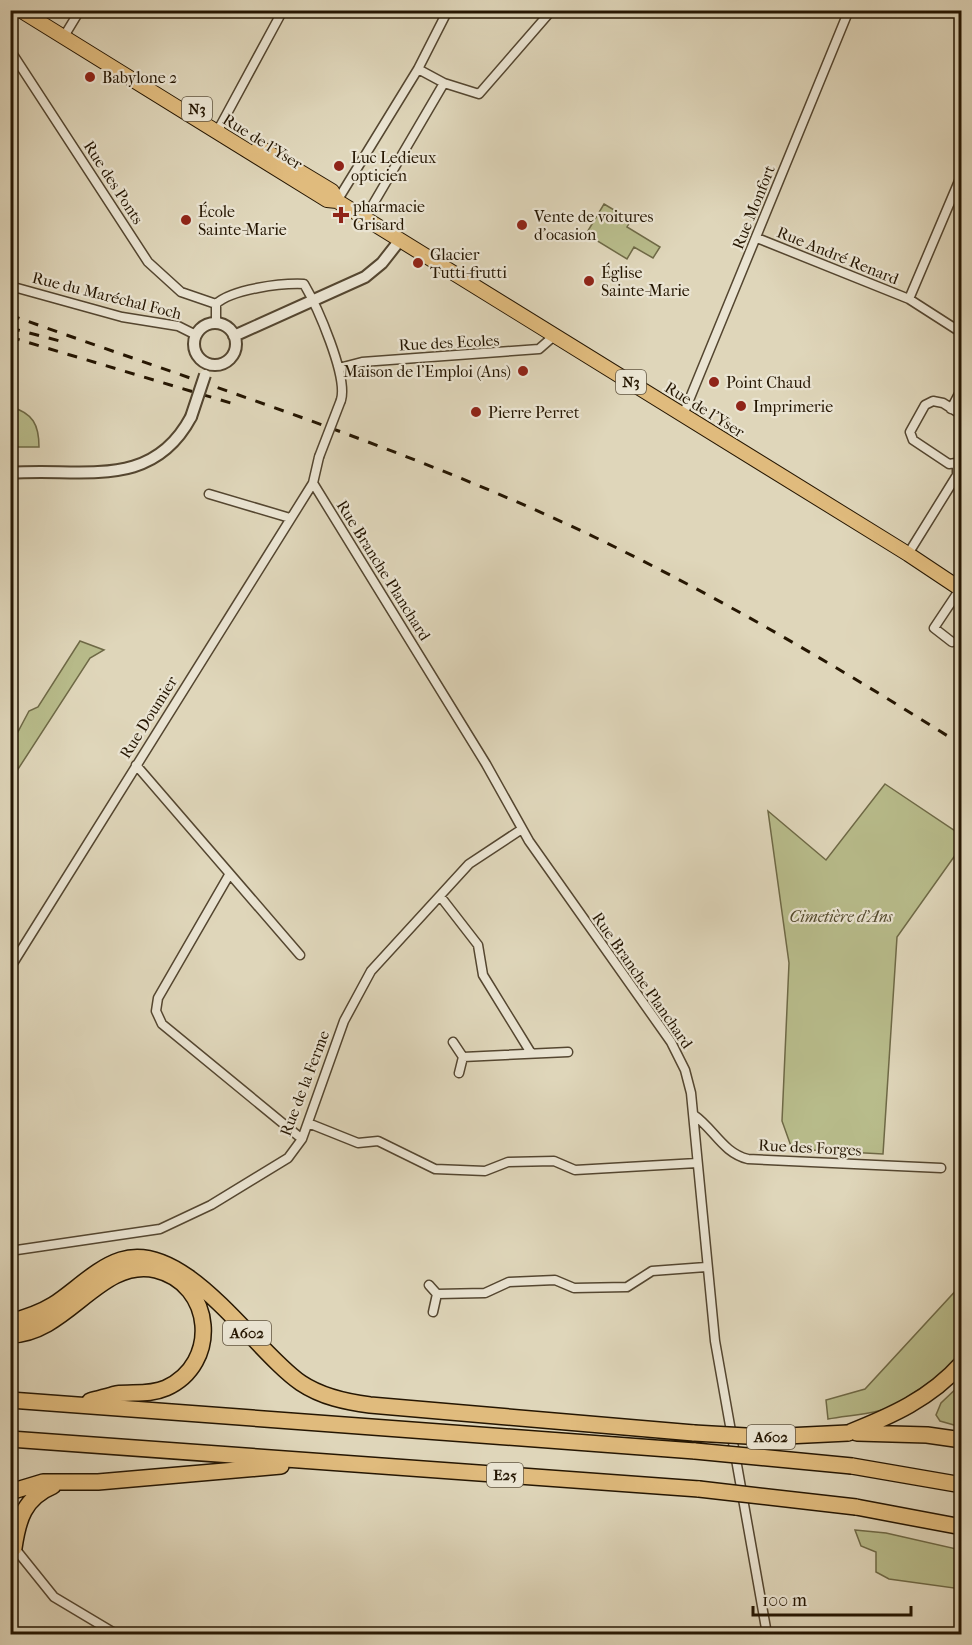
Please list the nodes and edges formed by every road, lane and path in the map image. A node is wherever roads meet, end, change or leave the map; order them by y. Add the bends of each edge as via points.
1 (20, 10) edge
2 (35, 10) edge
3 (80, 10) edge
4 (283, 10) edge
5 (448, 10) edge
6 (552, 10) edge
7 (849, 10) edge
8 (65, 34) junction
9 (10, 50) edge
10 (418, 69) junction
11 (444, 83) junction
12 (220, 128) junction
13 (962, 174) edge
14 (337, 201) junction
15 (365, 218) junction
16 (757, 238) junction
17 (400, 240) junction
18 (10, 286) edge
19 (909, 299) junction
20 (314, 301) junction
21 (216, 304) junction
22 (216, 323) junction
23 (962, 333) edge
24 (196, 335) junction
25 (555, 335) junction
26 (234, 336) junction
27 (209, 363) junction
28 (339, 368) junction
29 (962, 388) edge
30 (951, 409) junction
31 (683, 415) junction
32 (962, 416) edge
33 (959, 463) edge
34 (10, 473) edge
35 (313, 483) junction
36 (209, 494) dead end
37 (290, 518) junction
38 (908, 555) junction
39 (961, 590) edge
40 (952, 642) dead end
41 (136, 765) junction
42 (522, 829) junction
43 (229, 874) junction
44 (440, 896) junction
45 (300, 956) dead end
46 (10, 968) edge
47 (453, 1042) dead end
48 (568, 1052) dead end
49 (531, 1053) junction
50 (463, 1057) junction
51 (459, 1073) dead end
52 (694, 1115) junction
53 (308, 1123) junction
54 (302, 1139) junction
55 (697, 1163) junction
56 (941, 1168) dead end
57 (10, 1251) edge
58 (706, 1267) junction
59 (429, 1285) dead end
60 (437, 1294) junction
61 (433, 1312) dead end
62 (10, 1322) edge
63 (10, 1335) edge
64 (962, 1363) edge
65 (10, 1400) edge
66 (76, 1405) junction
67 (504, 1418) junction
68 (408, 1429) junction
69 (848, 1433) junction
70 (10, 1439) edge
71 (962, 1440) edge
72 (311, 1461) junction
73 (62, 1483) junction
74 (962, 1485) edge
75 (10, 1492) edge
76 (962, 1527) edge
77 (12, 1546) edge
78 (116, 1635) edge
79 (767, 1635) edge

1 - 8 main road, Rue de l'Yser / N3
2 - 8 main road, Rue de l'Yser / N3
3 - 8 street
4 - 12 street
5 - 10 street
6 - 11 street via 479,94
7 - 16 street, Rue Monfort
8 - 12 main road, Rue de l'Yser / N3
9 - 21 street, Rue des Ponts via 148,262 181,292
10 - 11 street
10 - 14 street
11 - 15 street
12 - 14 main road, Rue de l'Yser / N3 via 332,191
13 - 19 street, Rue André Renard
14 - 15 main road, Rue de l'Yser / N3
15 - 17 main road, Rue de l'Yser / N3
16 - 19 street, Rue André Renard
16 - 31 street, Rue Monfort
17 - 20 street via 365,277
17 - 25 main road, Rue de l'Yser / N3
18 - 24 street, Rue du Maréchal Foch via 122,317 178,326
19 - 23 street, Rue André Renard
20 - 21 street via 304,284 290,283 225,295
20 - 26 street
20 - 28 street
21 - 22 street
22 - 24 street, Rue du Maréchal Foch via 206,325
22 - 26 street via 227,327
24 - 27 street, Rue du Maréchal Foch via 196,352
25 - 28 street, Rue des Ecoles via 539,349 362,362
25 - 31 main road, Rue de l'Yser / N3
26 - 27 street via 232,356 218,364
27 - 34 street, bridge via 191,417 181,434 165,450 135,467 108,472
28 - 35 street, bridge via 341,400
29 - 30 street
30 - 32 street
30 - 33 street via 938,401 928,403 910,432 914,440 949,464
31 - 38 main road, Rue de l'Yser / N3
33 - 38 street via 957,475
35 - 37 street, Rue Doumier
35 - 42 street, Rue Branche Planchard
36 - 37 street
37 - 41 street, Rue Doumier
38 - 39 main road, Rue de l'Yser / N3
39 - 40 street via 934,628
41 - 43 street
41 - 46 street, Rue Doumier
42 - 44 street, Rue de la Ferme via 476,859
42 - 52 street, Rue Branche Planchard via 671,1042 685,1070
43 - 45 street
43 - 54 street via 158,998 156,1011 162,1024
44 - 49 street via 478,945 483,975
44 - 53 street, Rue de la Ferme via 387,952 357,993
47 - 50 street
48 - 49 street
49 - 50 street
50 - 51 street
52 - 55 street, Rue Branche Planchard
52 - 56 street, Rue des Forges via 726,1149 749,1159
53 - 54 street, Rue de la Ferme
53 - 55 street via 358,1143 378,1141 435,1169 452,1171 485,1171 508,1162 554,1161 575,1170
54 - 57 street, Rue de la Ferme via 288,1158 211,1205 160,1229
55 - 58 street, Rue Branche Planchard
58 - 60 street via 652,1271 627,1287 574,1288 555,1280 509,1282 485,1293
58 - 79 street, Rue Branche Planchard via 715,1341
59 - 60 street
60 - 61 street
62 - 67 highway, A602 via 51,1306 121,1260 153,1258 168,1263 198,1285 284,1370 326,1396 370,1405
63 - 66 highway, A602 via 38,1330 55,1321 112,1276 128,1270 156,1270 188,1289 197,1302 204,1331 203,1345 186,1375 149,1393 116,1394
64 - 69 highway, A602 via 902,1411
65 - 66 highway
66 - 68 highway
67 - 68 highway, A602
67 - 69 highway, A602, bridge via 766,1437
68 - 74 highway, bridge via 852,1466
69 - 71 highway, A602
70 - 72 highway, E25
72 - 73 highway via 259,1469
72 - 76 highway, E25, bridge via 699,1489 856,1507
73 - 75 highway via 43,1482
73 - 77 highway via 30,1500 18,1521
77 - 78 street via 54,1597

